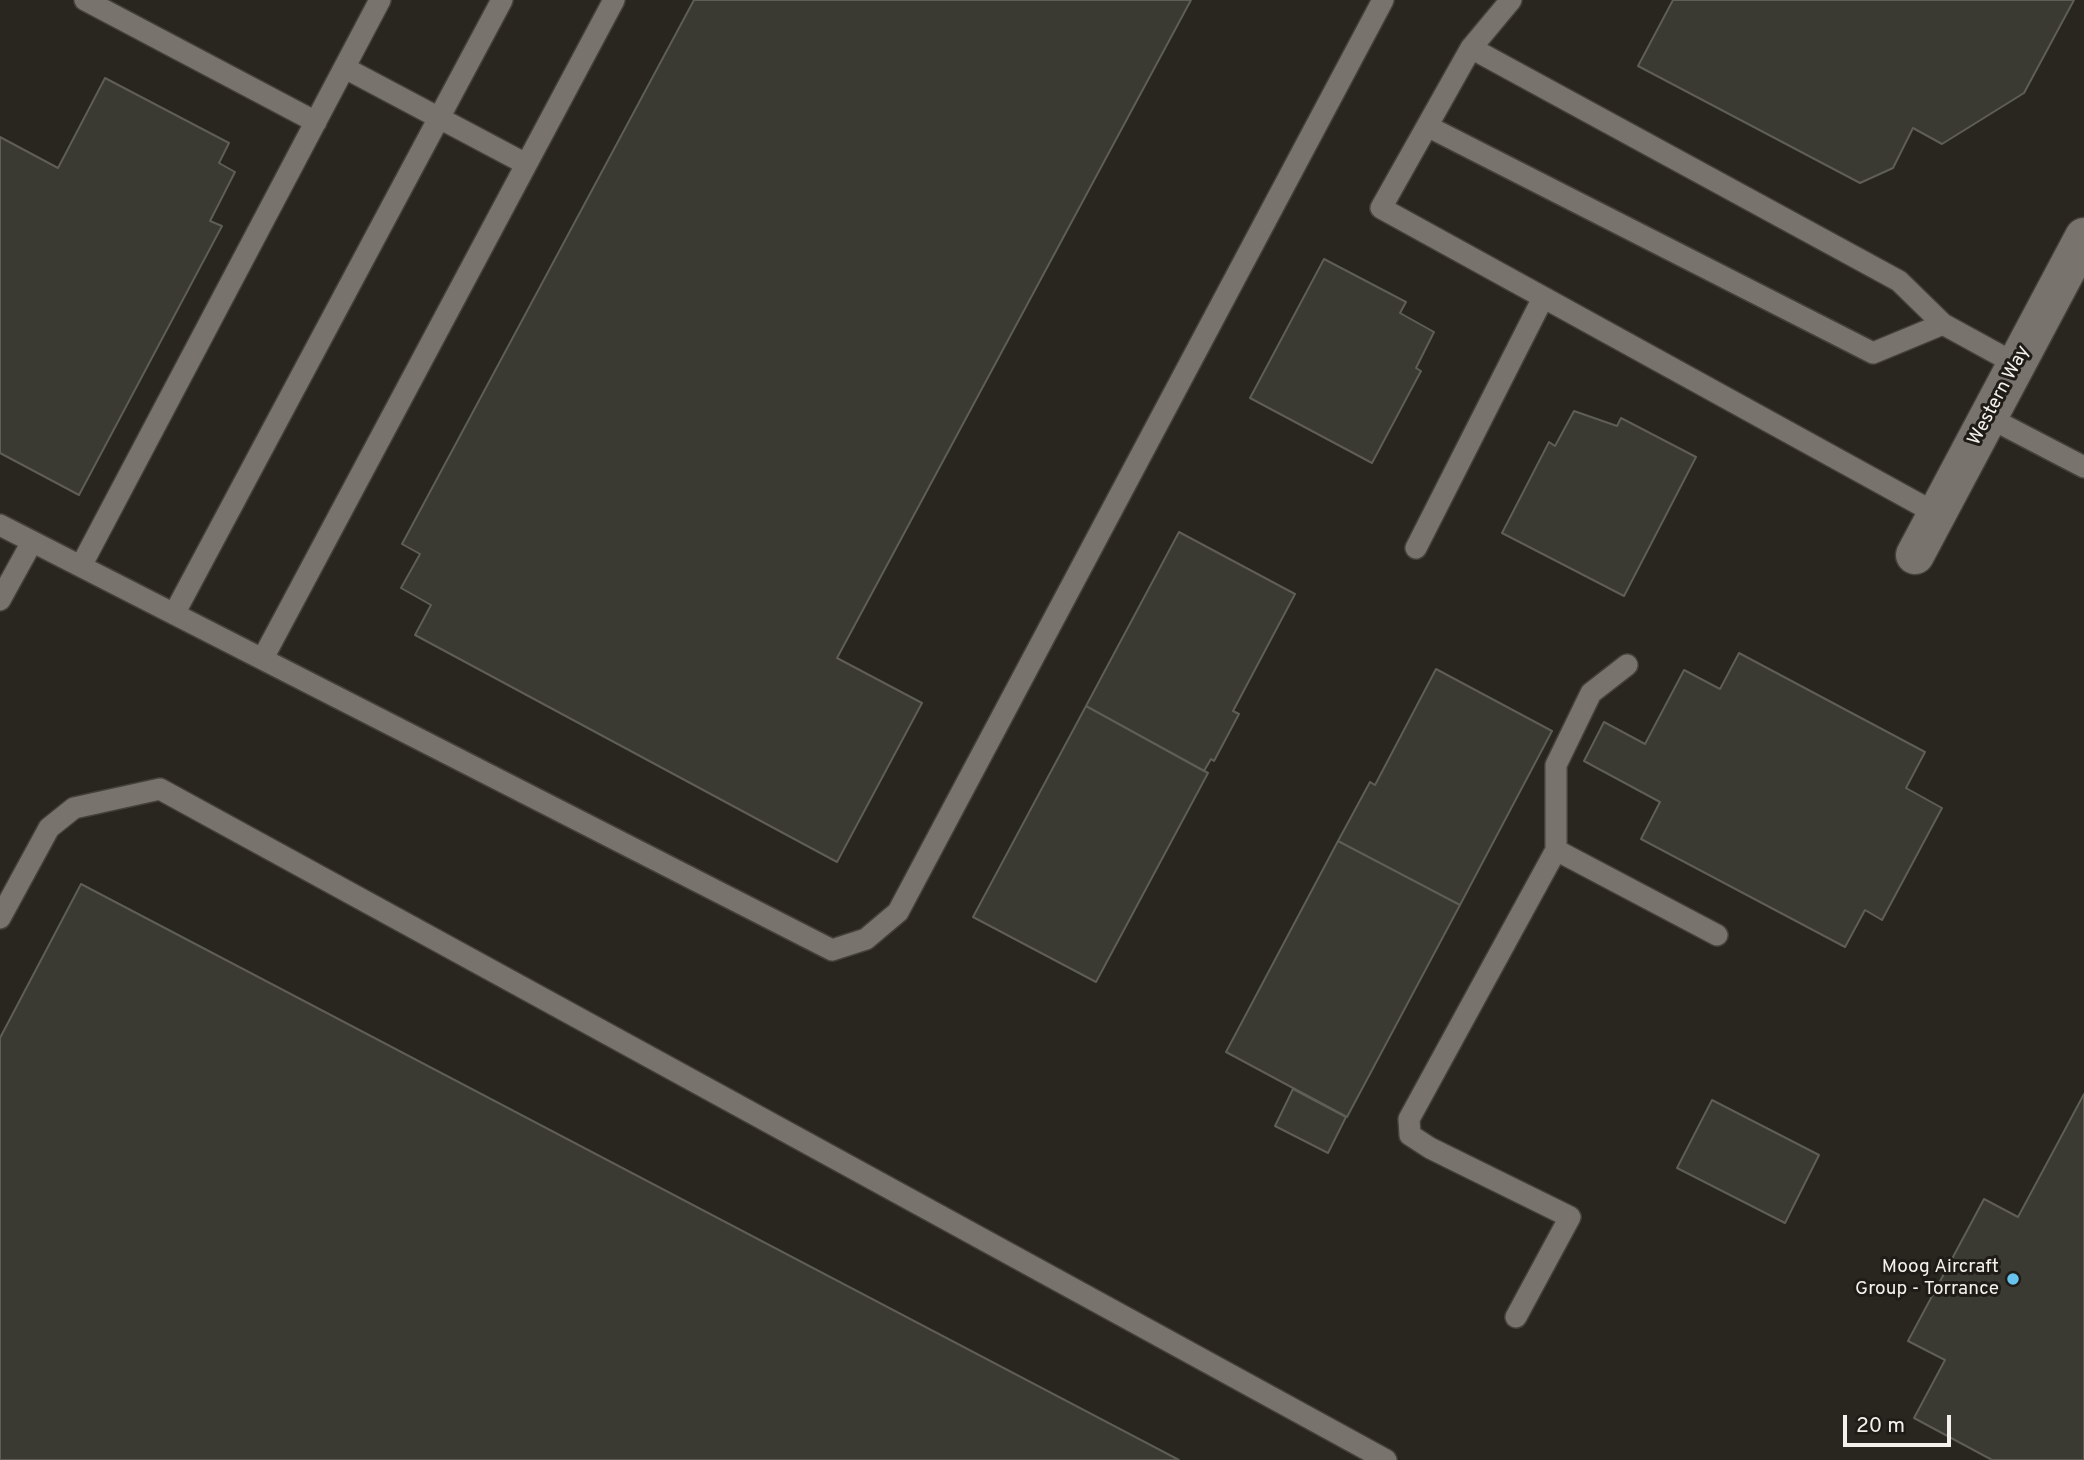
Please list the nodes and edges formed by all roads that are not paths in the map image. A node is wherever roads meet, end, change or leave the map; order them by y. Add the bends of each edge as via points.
1 (85, 0) edge
2 (379, 0) edge
3 (502, 0) edge
4 (614, 0) edge
5 (1382, 0) edge
6 (1511, 0) edge
7 (1471, 48) junction
8 (345, 68) junction
9 (440, 117) junction
10 (316, 122) junction
11 (1427, 126) junction
12 (526, 164) junction
13 (2084, 237) edge
14 (1543, 298) junction
15 (1943, 324) junction
16 (2016, 364) junction
17 (1988, 416) junction
18 (2084, 467) edge
19 (1937, 514) junction
20 (0, 525) edge
21 (32, 542) junction
22 (1416, 548) dead end
23 (1916, 555) dead end
24 (81, 566) junction
25 (0, 600) edge
26 (174, 614) junction
27 (263, 658) junction
28 (1627, 665) dead end
29 (1556, 850) junction
30 (0, 918) edge
31 (1717, 935) dead end
32 (1516, 1317) dead end
33 (1387, 1460) edge

1 - 10 lane
2 - 8 lane
3 - 9 lane
4 - 12 lane
5 - 27 lane via 898,912 866,939 832,950
6 - 7 lane
7 - 11 lane
7 - 15 lane via 1899,281
8 - 9 lane
8 - 10 lane
9 - 12 lane
9 - 26 lane
10 - 24 lane
11 - 14 lane via 1381,208
11 - 15 lane via 1873,353
12 - 27 lane
13 - 16 street, Western Way
14 - 19 lane
14 - 22 lane
15 - 16 lane
16 - 17 street, Western Way
17 - 18 lane
17 - 19 street, Western Way
19 - 23 street, Western Way
20 - 21 lane
21 - 24 lane
21 - 25 lane
24 - 26 lane
26 - 27 lane
28 - 29 lane via 1591,693 1556,765
29 - 31 lane
29 - 32 lane via 1409,1119 1410,1135 1430,1148 1570,1217
30 - 33 lane via 49,828 74,808 160,789

